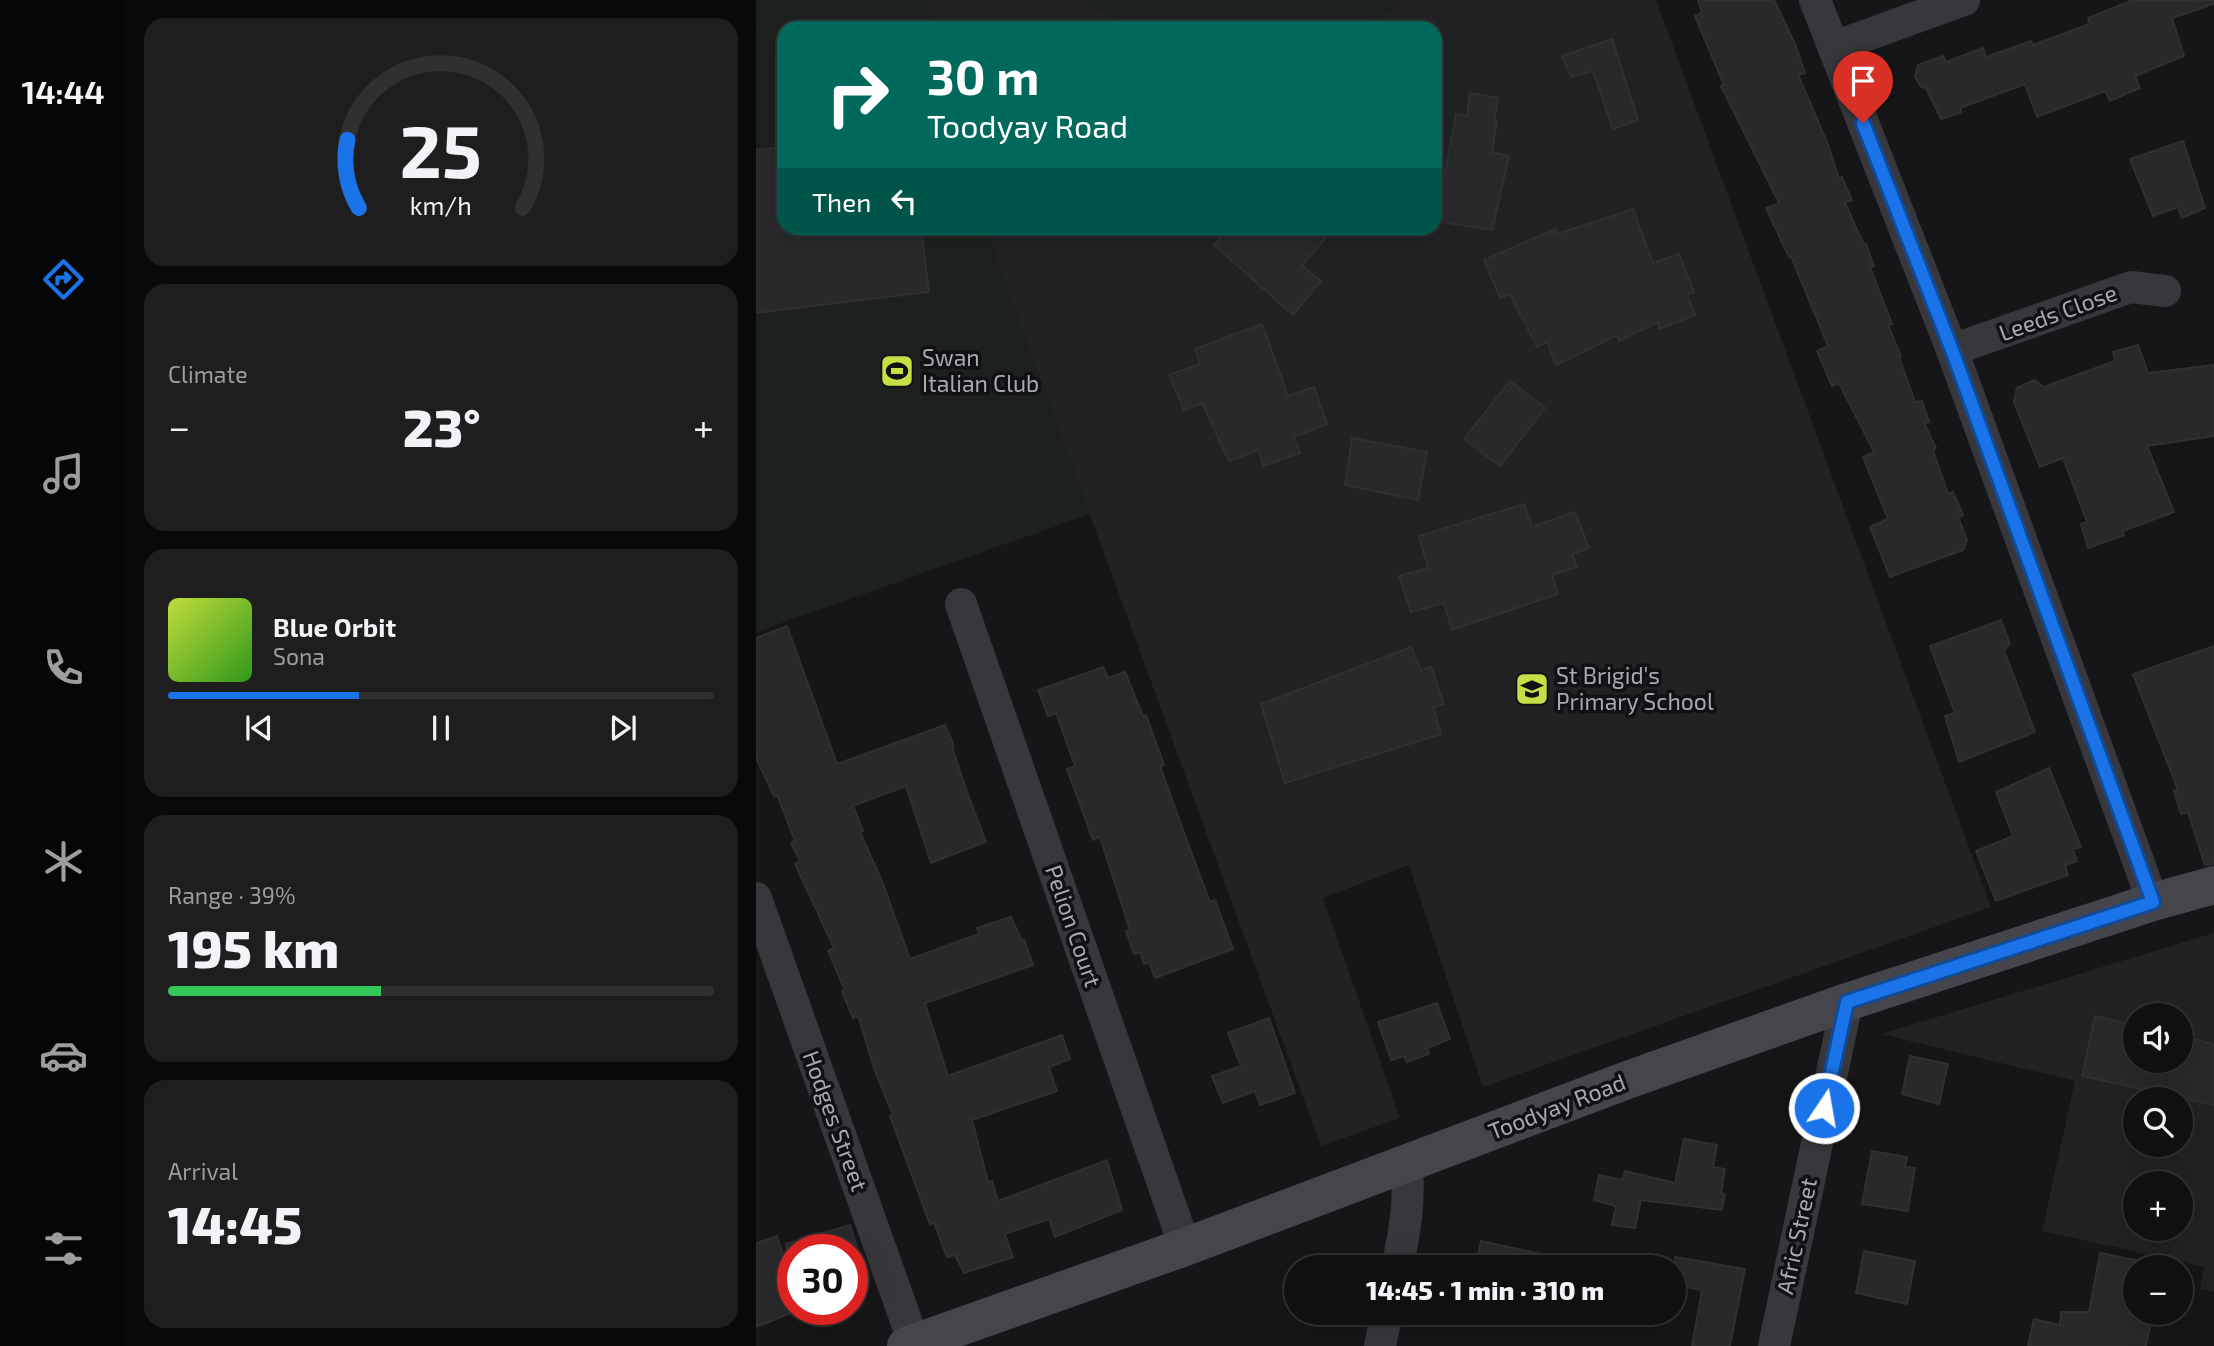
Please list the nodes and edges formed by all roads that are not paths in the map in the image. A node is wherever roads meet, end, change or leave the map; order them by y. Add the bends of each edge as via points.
1 (1815, 0) edge
2 (1964, 0) edge
3 (1834, 47) junction
4 (2165, 291) dead end
5 (1952, 350) junction
6 (961, 604) dead end
7 (2214, 885) edge
8 (756, 898) edge
9 (2153, 902) junction
10 (1847, 1002) junction
11 (1407, 1164) junction
12 (1185, 1247) junction
13 (1399, 1255) edge
14 (1384, 1325) edge
15 (910, 1344) edge
16 (1380, 1346) edge
17 (1774, 1346) edge

1 - 3 street
2 - 3 street
3 - 5 street
4 - 5 street, Leeds Close via 2131,287
5 - 9 street
6 - 12 street, Pelion Court
7 - 9 main road, Toodyay Road
8 - 15 street, Hodges Street
9 - 10 main road, Toodyay Road
10 - 11 main road, Toodyay Road
10 - 17 street, Afric Street
11 - 12 main road, Toodyay Road
11 - 13 street via 1408,1213
12 - 15 main road, Toodyay Road
14 - 16 street

